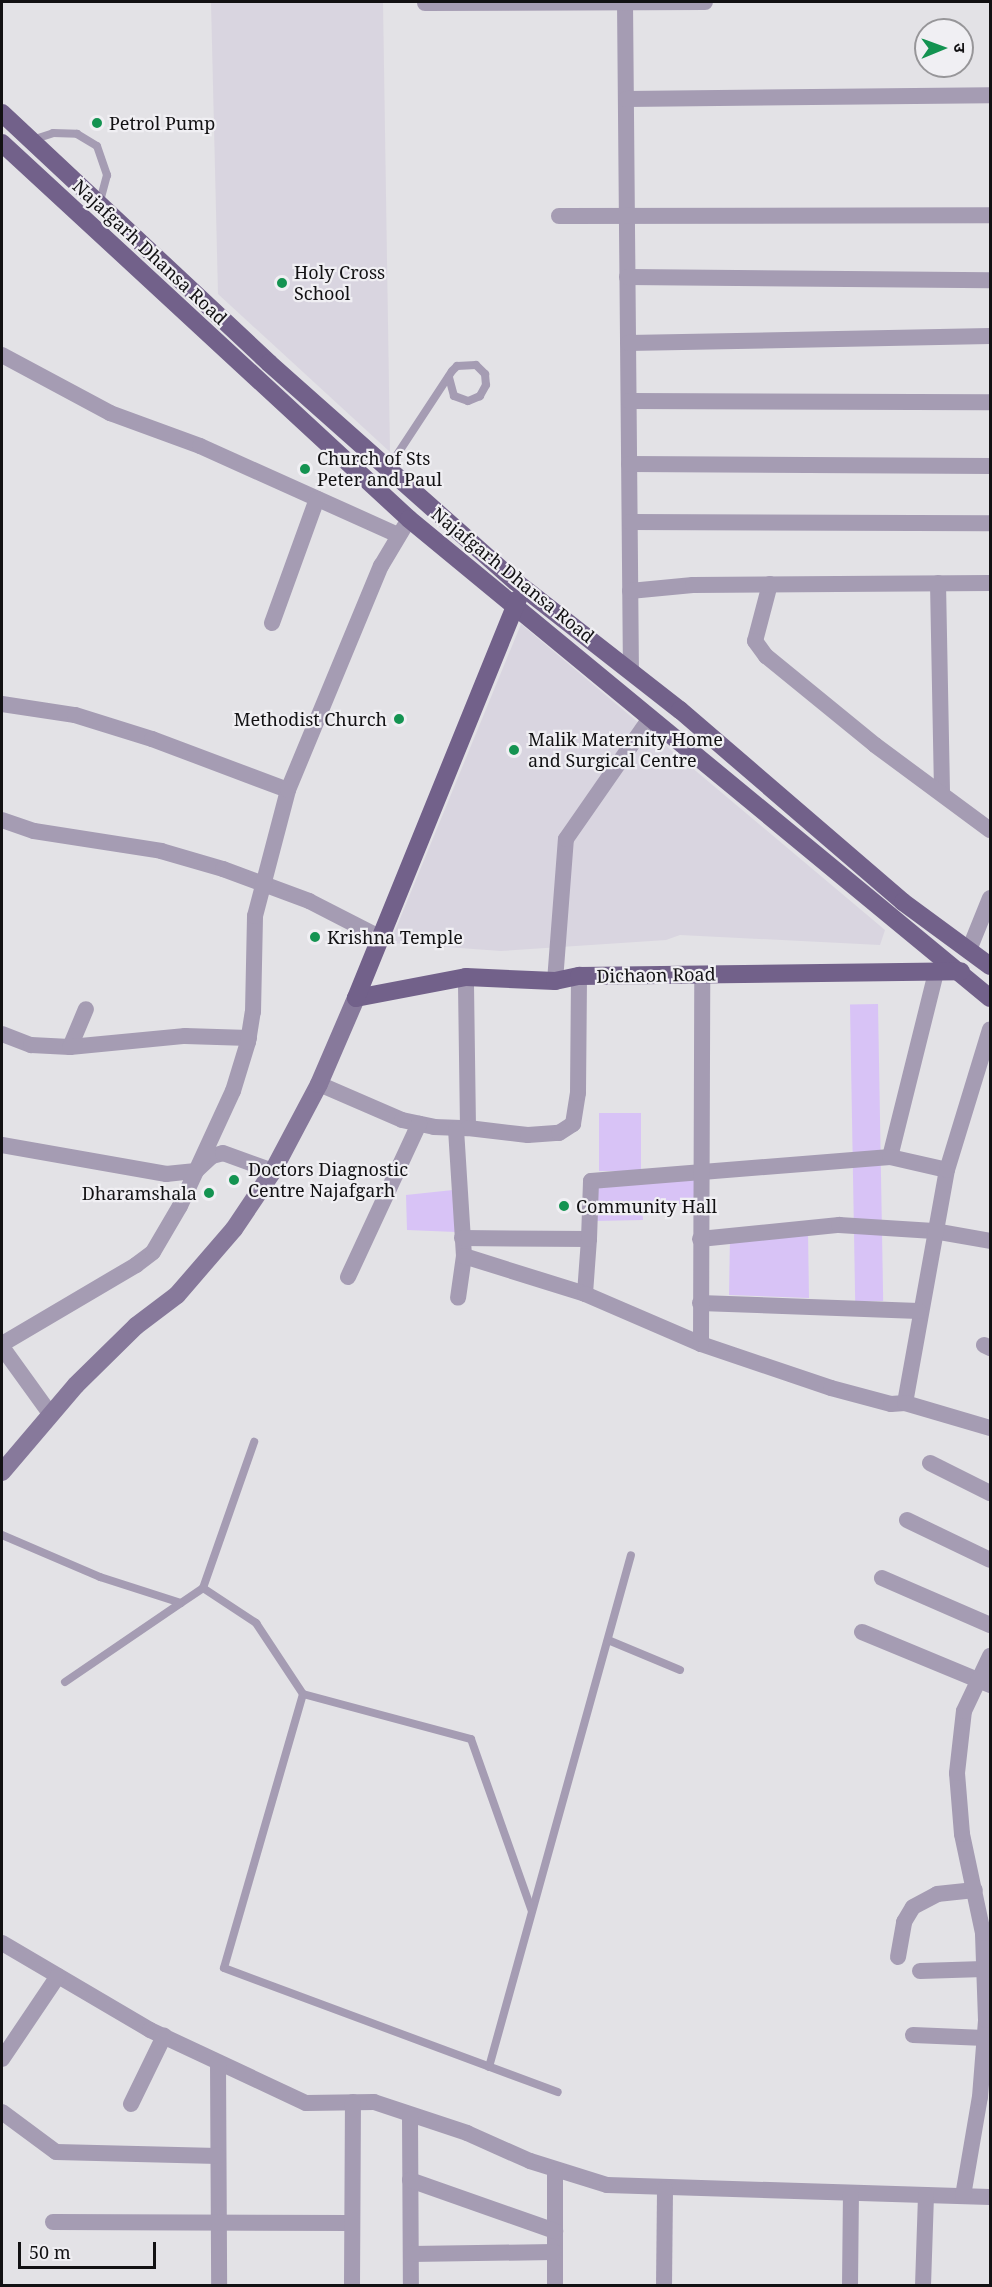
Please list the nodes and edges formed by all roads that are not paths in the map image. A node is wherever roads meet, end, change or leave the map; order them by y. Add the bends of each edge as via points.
1 (705, 2) edge
2 (425, 3) dead end
3 (625, 3) edge
4 (990, 95) edge
5 (626, 99) junction
6 (2, 112) edge
7 (32, 140) junction
8 (2, 143) edge
9 (99, 204) junction
10 (990, 215) edge
11 (560, 216) dead end
12 (627, 216) junction
13 (627, 277) junction
14 (990, 280) edge
15 (990, 336) edge
16 (628, 343) junction
17 (2, 355) edge
18 (449, 377) junction
19 (629, 401) junction
20 (990, 402) edge
21 (629, 464) junction
22 (990, 466) edge
23 (387, 470) junction
24 (317, 499) junction
25 (410, 519) junction
26 (630, 522) junction
27 (990, 523) edge
28 (398, 535) junction
29 (990, 583) edge
30 (770, 584) junction
31 (938, 584) junction
32 (524, 588) junction
33 (630, 591) junction
34 (514, 607) junction
35 (272, 623) dead end
36 (631, 671) junction
37 (2, 704) edge
38 (650, 718) junction
39 (288, 790) junction
40 (942, 793) junction
41 (2, 820) edge
42 (990, 830) edge
43 (262, 882) junction
44 (990, 898) edge
45 (383, 939) junction
46 (969, 950) junction
47 (989, 964) edge
48 (958, 972) junction
49 (936, 973) junction
50 (702, 975) junction
51 (579, 976) junction
52 (466, 977) junction
53 (555, 981) junction
54 (356, 998) junction
55 (990, 998) edge
56 (86, 1009) dead end
57 (990, 1029) edge
58 (2, 1034) edge
59 (249, 1038) junction
60 (70, 1047) junction
61 (319, 1084) junction
62 (419, 1124) junction
63 (462, 1129) junction
64 (2, 1145) edge
65 (890, 1157) junction
66 (947, 1170) junction
67 (196, 1171) junction
68 (273, 1171) junction
69 (704, 1173) junction
70 (934, 1231) junction
71 (462, 1238) junction
72 (589, 1239) junction
73 (700, 1239) junction
74 (990, 1241) edge
75 (464, 1256) junction
76 (348, 1277) dead end
77 (585, 1294) junction
78 (458, 1298) dead end
79 (700, 1303) junction
80 (919, 1311) junction
81 (701, 1344) junction
82 (2, 1346) edge
83 (905, 1402) junction
84 (51, 1415) junction
85 (990, 1428) edge
86 (254, 1442) dead end
87 (930, 1463) dead end
88 (2, 1472) edge
89 (990, 1493) edge
90 (907, 1520) dead end
91 (2, 1535) edge
92 (631, 1555) dead end
93 (990, 1560) edge
94 (882, 1578) dead end
95 (203, 1588) junction
96 (181, 1603) junction
97 (990, 1625) edge
98 (862, 1632) dead end
99 (608, 1640) junction
100 (990, 1656) edge
101 (680, 1670) dead end
102 (65, 1682) dead end
103 (985, 1683) edge
104 (303, 1694) junction
105 (975, 1890) junction
106 (532, 1911) junction
107 (2, 1943) edge
108 (898, 1957) dead end
109 (920, 1971) dead end
110 (986, 1973) edge
111 (58, 1976) junction
112 (913, 2035) dead end
113 (164, 2037) junction
114 (986, 2046) edge
115 (2, 2059) edge
116 (218, 2063) junction
117 (489, 2067) junction
118 (558, 2092) dead end
119 (353, 2102) junction
120 (131, 2104) dead end
121 (2, 2112) edge
122 (410, 2115) junction
123 (218, 2156) junction
124 (555, 2170) junction
125 (410, 2180) junction
126 (665, 2189) junction
127 (851, 2194) junction
128 (926, 2195) junction
129 (963, 2196) junction
130 (990, 2197) edge
131 (53, 2222) dead end
132 (352, 2223) junction
133 (220, 2224) junction
134 (555, 2231) junction
135 (554, 2252) junction
136 (411, 2254) junction
137 (219, 2286) edge
138 (352, 2286) edge
139 (411, 2286) edge
140 (555, 2286) edge
141 (664, 2286) edge
142 (850, 2286) edge
143 (923, 2286) edge

1 - 3 street
2 - 3 street
3 - 5 street
4 - 5 street
5 - 12 street
6 - 7 main road, Najafgarh Dhansa Road
7 - 9 main road, Najafgarh Dhansa Road
7 - 9 lane via 53,133 77,134 97,146 107,175
8 - 25 main road
9 - 23 main road, Najafgarh Dhansa Road
10 - 12 street
11 - 12 street
12 - 13 street
13 - 14 street
13 - 16 street
15 - 16 street
16 - 19 street
17 - 24 street via 110,413 200,446
18 - 18 lane via 457,366 470,363 481,369 486,385 480,396 468,401 454,396
18 - 23 lane
19 - 20 street
19 - 21 street
21 - 22 street
21 - 26 street
23 - 32 main road, Najafgarh Dhansa Road
24 - 28 street
24 - 35 street
25 - 28 street
25 - 34 main road
26 - 27 street
26 - 33 street
28 - 39 street via 357,620
29 - 31 street
30 - 31 street
30 - 33 street
30 - 40 street via 755,641 766,656 875,745
31 - 40 street
32 - 34 main road
32 - 36 main road, Najafgarh Dhansa Road
33 - 36 street
34 - 38 main road
34 - 45 main road
36 - 46 main road, Najafgarh Dhansa Road via 903,902
37 - 39 street via 75,715
38 - 48 main road
38 - 53 street via 566,838
39 - 43 street
40 - 42 street
41 - 43 street via 34,831 161,851
43 - 45 street via 343,916
43 - 59 street via 252,944 253,1012
44 - 46 street
45 - 54 main road
46 - 47 main road, Najafgarh Dhansa Road
47 - 48 main road, Dichaon Road
48 - 49 main road, Dichaon Road
48 - 55 main road
49 - 50 main road, Dichaon Road
49 - 65 street
50 - 51 main road, Dichaon Road
50 - 69 street
51 - 53 main road, Dichaon Road
51 - 63 street via 578,1093 573,1124 559,1133 528,1135
52 - 53 main road, Dichaon Road
52 - 54 main road, Dichaon Road
52 - 63 street
54 - 61 main road
56 - 60 street
57 - 66 street
58 - 60 street via 31,1045
59 - 60 street via 186,1036
59 - 67 street via 233,1091
61 - 62 street
61 - 68 main road
62 - 63 street
62 - 76 street
63 - 71 street
64 - 67 street via 166,1174
65 - 66 street
65 - 69 street
66 - 70 street
67 - 68 street via 212,1156 224,1153
67 - 82 street via 153,1252 114,1280
68 - 84 main road via 234,1229 177,1295 136,1326
69 - 72 street via 591,1181
69 - 73 street
70 - 73 street via 839,1225
70 - 74 street
70 - 80 street
71 - 72 street
71 - 75 street
72 - 77 street
73 - 79 street
75 - 77 street
75 - 78 street
77 - 81 street
79 - 80 street
79 - 81 street
80 - 83 street
81 - 83 street via 831,1388 891,1404
82 - 84 street
83 - 85 street
84 - 88 main road
86 - 95 lane
87 - 89 street
90 - 93 street
91 - 96 lane via 89,1573
92 - 99 lane
94 - 97 street
95 - 96 lane
95 - 104 lane via 256,1623
96 - 102 lane
98 - 103 street
99 - 101 lane
99 - 106 lane
100 - 103 street
103 - 105 street via 964,1711 957,1773 962,1834
104 - 106 lane via 471,1739
104 - 117 lane via 224,1968
105 - 108 street via 937,1894 913,1907 904,1922
105 - 110 street
106 - 117 lane
107 - 111 street
109 - 110 street
110 - 114 street
111 - 113 street
111 - 115 street
112 - 114 street
113 - 116 street
113 - 120 street
114 - 129 street
116 - 119 street via 306,2103
116 - 123 street
117 - 118 lane
119 - 122 street via 374,2102
119 - 132 street
121 - 123 street via 56,2152
122 - 124 street via 467,2133
122 - 125 street
123 - 133 street
124 - 126 street via 607,2185
124 - 134 street
125 - 134 street
125 - 136 street
126 - 127 street
126 - 141 street
127 - 128 street
127 - 142 street
128 - 129 street
128 - 143 street
129 - 130 street
131 - 133 street
132 - 133 street
132 - 138 street
133 - 137 street
134 - 135 street
135 - 136 street
135 - 140 street
136 - 139 street

